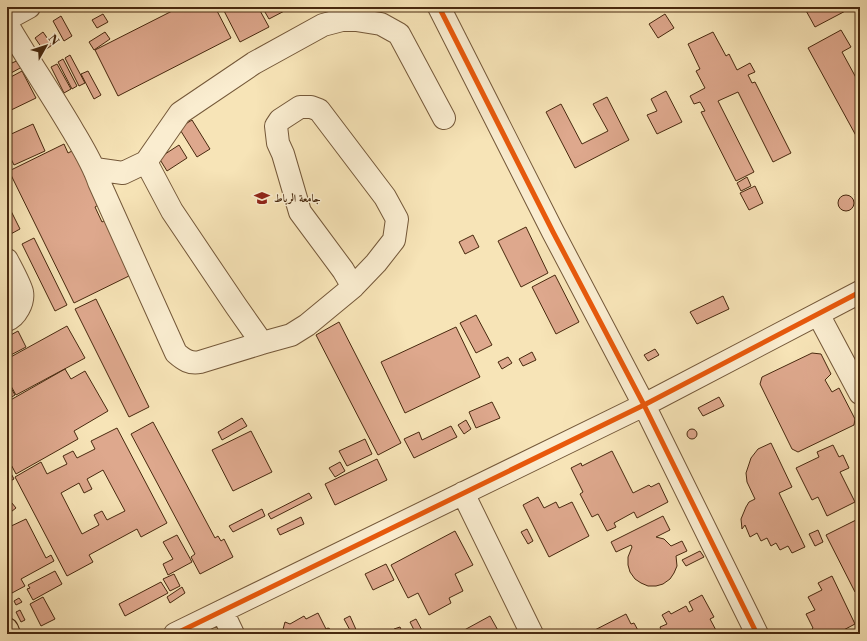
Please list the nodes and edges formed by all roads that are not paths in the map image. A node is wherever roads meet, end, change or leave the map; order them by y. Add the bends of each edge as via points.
1 (28, 7) edge
2 (439, 7) edge
3 (7, 19) edge
4 (7, 24) edge
5 (444, 118) dead end
6 (146, 162) junction
7 (95, 169) junction
8 (7, 260) edge
9 (353, 287) junction
10 (860, 292) edge
11 (818, 314) junction
12 (7, 320) edge
13 (262, 343) junction
14 (860, 393) edge
15 (644, 405) junction
16 (462, 494) junction
17 (222, 611) junction
18 (7, 629) edge
19 (9, 634) edge
20 (175, 634) edge
21 (233, 634) edge
22 (532, 634) edge
23 (757, 634) edge

1 - 3 street
2 - 15 street
4 - 7 street
5 - 6 street via 399,34 381,24 342,20 323,25 254,63 180,113
6 - 7 street via 124,173
6 - 13 street via 172,211
7 - 13 street via 176,353 184,361 194,363
8 - 12 street via 22,292 20,305 12,318
9 - 9 street via 394,240 397,219 385,197 319,110 300,107 280,120 276,126 278,143 300,212
9 - 13 street via 291,335
10 - 11 street
11 - 14 street
11 - 15 street
15 - 16 street
15 - 23 street
16 - 17 street
16 - 22 street
17 - 20 street
17 - 21 street
18 - 19 main road

